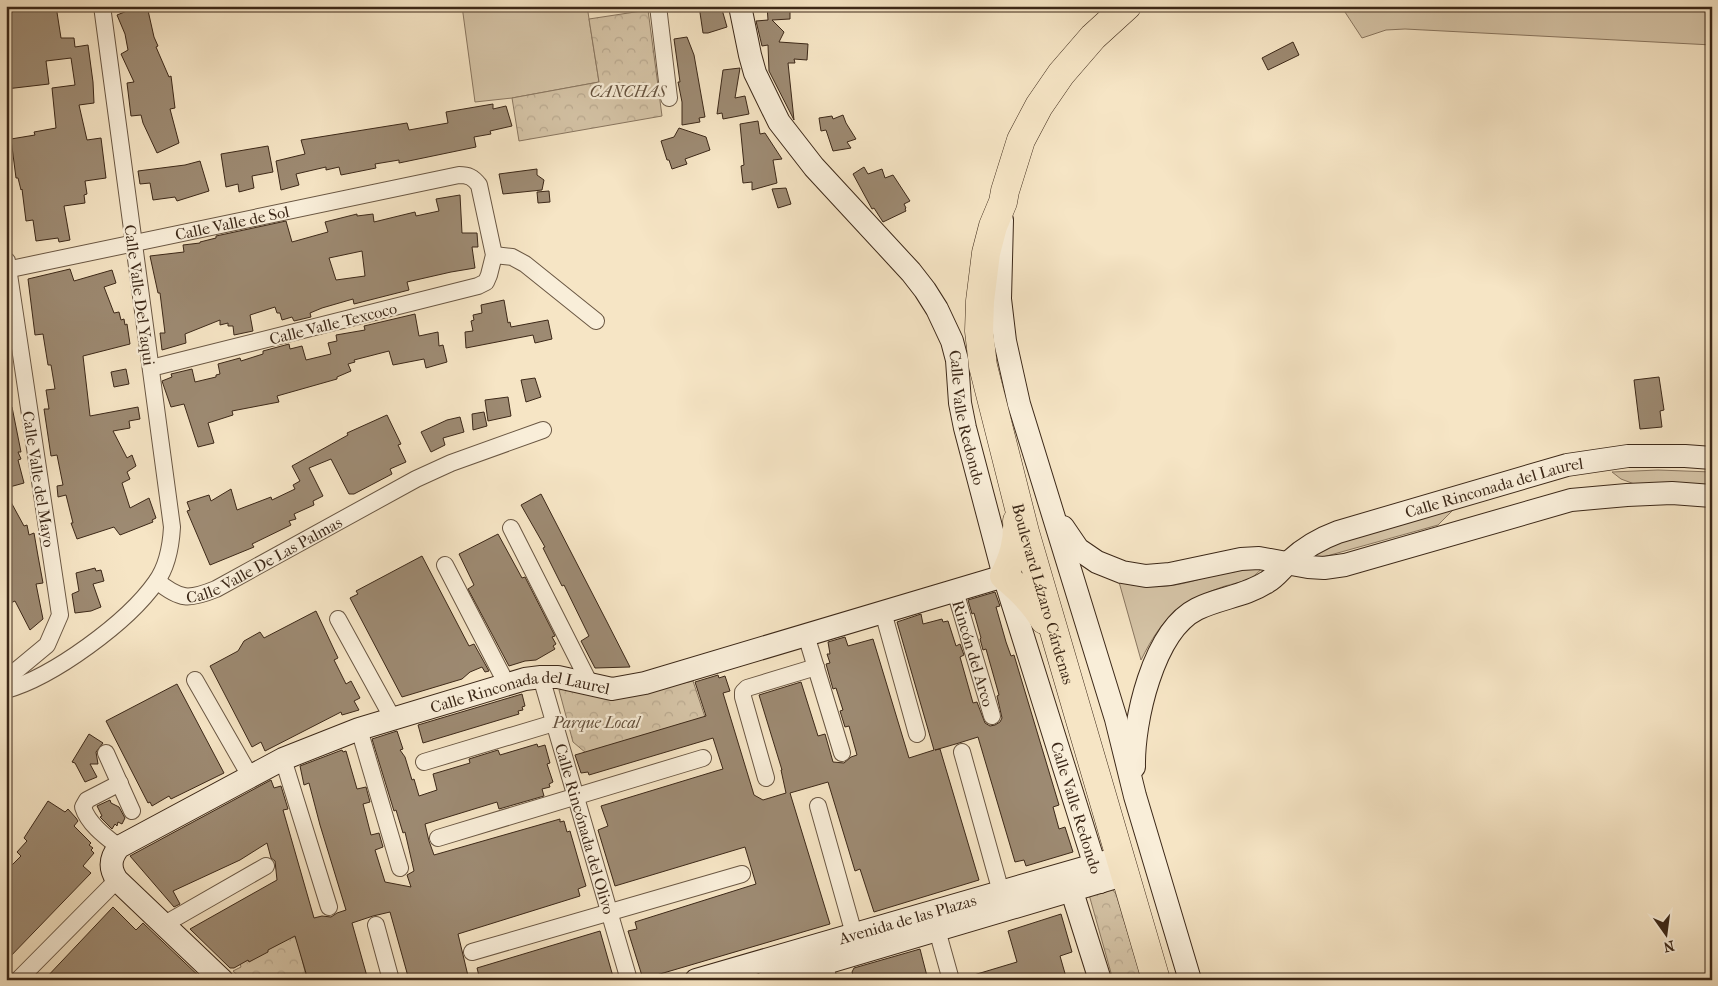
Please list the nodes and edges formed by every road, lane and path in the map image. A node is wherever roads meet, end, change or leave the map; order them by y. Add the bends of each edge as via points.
1 (102, 6) edge
2 (658, 6) edge
3 (740, 6) edge
4 (1127, 6) edge
5 (669, 98) dead end
6 (1003, 202) junction
7 (133, 243) junction
8 (494, 255) junction
9 (7, 266) edge
10 (596, 321) dead end
11 (151, 368) junction
12 (543, 430) dead end
13 (1712, 458) edge
14 (1015, 492) junction
15 (1712, 496) edge
16 (1050, 508) junction
17 (511, 528) dead end
18 (1288, 562) junction
19 (445, 565) dead end
20 (1004, 576) junction
21 (157, 581) junction
22 (955, 591) junction
23 (883, 612) junction
24 (338, 619) dead end
25 (806, 635) junction
26 (1059, 646) junction
27 (816, 668) junction
28 (541, 677) junction
29 (6, 679) edge
30 (195, 680) dead end
31 (590, 684) junction
32 (506, 685) junction
33 (6, 690) edge
34 (992, 716) dead end
35 (393, 719) junction
36 (554, 723) junction
37 (359, 730) junction
38 (917, 734) dead end
39 (962, 752) dead end
40 (106, 753) dead end
41 (842, 753) dead end
42 (703, 758) dead end
43 (283, 759) junction
44 (424, 762) dead end
45 (250, 776) junction
46 (766, 778) dead end
47 (120, 784) junction
48 (576, 796) junction
49 (1135, 796) junction
50 (818, 806) dead end
51 (132, 811) dead end
52 (438, 838) dead end
53 (119, 847) junction
54 (266, 866) dead end
55 (400, 868) dead end
56 (1109, 870) junction
57 (742, 874) dead end
58 (117, 880) junction
59 (1069, 881) junction
60 (1001, 892) junction
61 (329, 907) dead end
62 (609, 912) junction
63 (163, 924) junction
64 (376, 925) dead end
65 (937, 930) junction
66 (854, 934) junction
67 (472, 952) dead end
68 (827, 972) edge
69 (1156, 976) edge
70 (18, 980) edge
71 (222, 980) edge
72 (391, 980) edge
73 (629, 980) edge
74 (696, 980) edge
75 (768, 980) edge
76 (951, 980) edge
77 (1100, 980) edge
78 (1190, 980) edge

1 - 7 street, Calle Valle Del Yaqui
2 - 5 street
3 - 20 street, Calle Valle Redondo via 755,73 779,122 814,167 911,272 943,322 952,342 965,428
4 - 6 highway, Boulevard Lázaro Cárdenas via 1093,37 1039,106 1021,140
6 - 14 highway, Boulevard Lázaro Cárdenas via 986,253 979,331 983,366
6 - 16 street, Boulevard Lázaro Cárdenas via 1000,299 1004,341
7 - 8 street, Calle Valle de Sol via 467,175 479,185
7 - 9 street, Calle Valle de Sol
7 - 11 street, Calle Valle Del Yaqui
8 - 10 street via 512,257 525,264
8 - 11 street, Calle Valle Texcoco via 486,282 465,291
9 - 29 street, Calle Valle del Mayo via 60,615 47,645
11 - 21 street, Calle Valle Del Yaqui via 172,527 171,545
12 - 21 street, Calle Valle De Las Palmas via 416,479 202,595 188,597 172,593
13 - 18 street, Calle Rinconada del Laurel via 1628,456 1567,465 1338,532 1318,540
14 - 20 highway via 1017,544
14 - 26 highway, Boulevard Lázaro Cárdenas
15 - 18 street, Calle Rinconada del Laurel via 1636,494 1572,500 1345,565 1324,568
16 - 18 street, Calle Rinconada del Laurel via 1078,549 1097,562 1122,572 1146,576 1170,574 1241,558
16 - 49 street, Boulevard Lázaro Cárdenas via 1116,719
17 - 31 street
18 - 49 street, Calle Rinconada del Laurel via 1270,581 1252,591 1194,610 1162,647 1151,670 1138,723 1134,754
19 - 32 street
20 - 22 street, Calle Rinconada del Laurel
20 - 26 highway via 1039,611
20 - 56 street, Calle Valle Redondo
21 - 33 street, Calle Valle De Las Palmas via 128,613 78,654 42,676
22 - 23 street, Calle Rinconada del Laurel
22 - 34 street, Rincón del Arco
23 - 25 street, Calle Rinconada del Laurel
23 - 38 street
24 - 35 street
25 - 27 street
25 - 31 street, Calle Rinconada del Laurel via 646,683 612,689
26 - 56 highway, Boulevard Lázaro Cárdenas
27 - 41 street
27 - 46 street via 747,688 744,692
28 - 31 street, Calle Rinconada del Laurel
28 - 32 street, Calle Rinconada del Laurel
28 - 36 street, Calle Rincónada del Olivo
30 - 45 street
32 - 35 street, Calle Rinconada del Laurel
35 - 37 street, Calle Rinconada del Laurel
36 - 44 street
36 - 48 street, Calle Rincónada del Olivo
37 - 43 street, Calle Rinconada del Laurel
37 - 55 street
39 - 60 street
40 - 47 street
42 - 48 street
43 - 45 street, Calle Rinconada del Laurel
43 - 61 street
45 - 53 street, Calle Rinconada del Laurel
47 - 51 street
47 - 53 street via 86,800 83,807 89,820
48 - 52 street
48 - 62 street, Calle Rincónada del Olivo
49 - 78 street, Boulevard Lázaro Cárdenas
50 - 66 street
53 - 58 street via 111,864
54 - 63 street
56 - 59 street, Avenida de las Plazas
56 - 69 highway, Boulevard Lázaro Cárdenas
57 - 62 street
58 - 63 street
58 - 70 street
59 - 60 street, Avenida de las Plazas
59 - 65 street, Avenida de las Plazas
59 - 77 street
60 - 66 street, Avenida de las Plazas
62 - 67 street
62 - 73 street, Calle Rincónada del Olivo
63 - 71 street
64 - 72 street
65 - 68 street, Avenida de las Plazas
65 - 76 street
66 - 74 street, Avenida de las Plazas
68 - 75 street, Avenida de las Plazas

